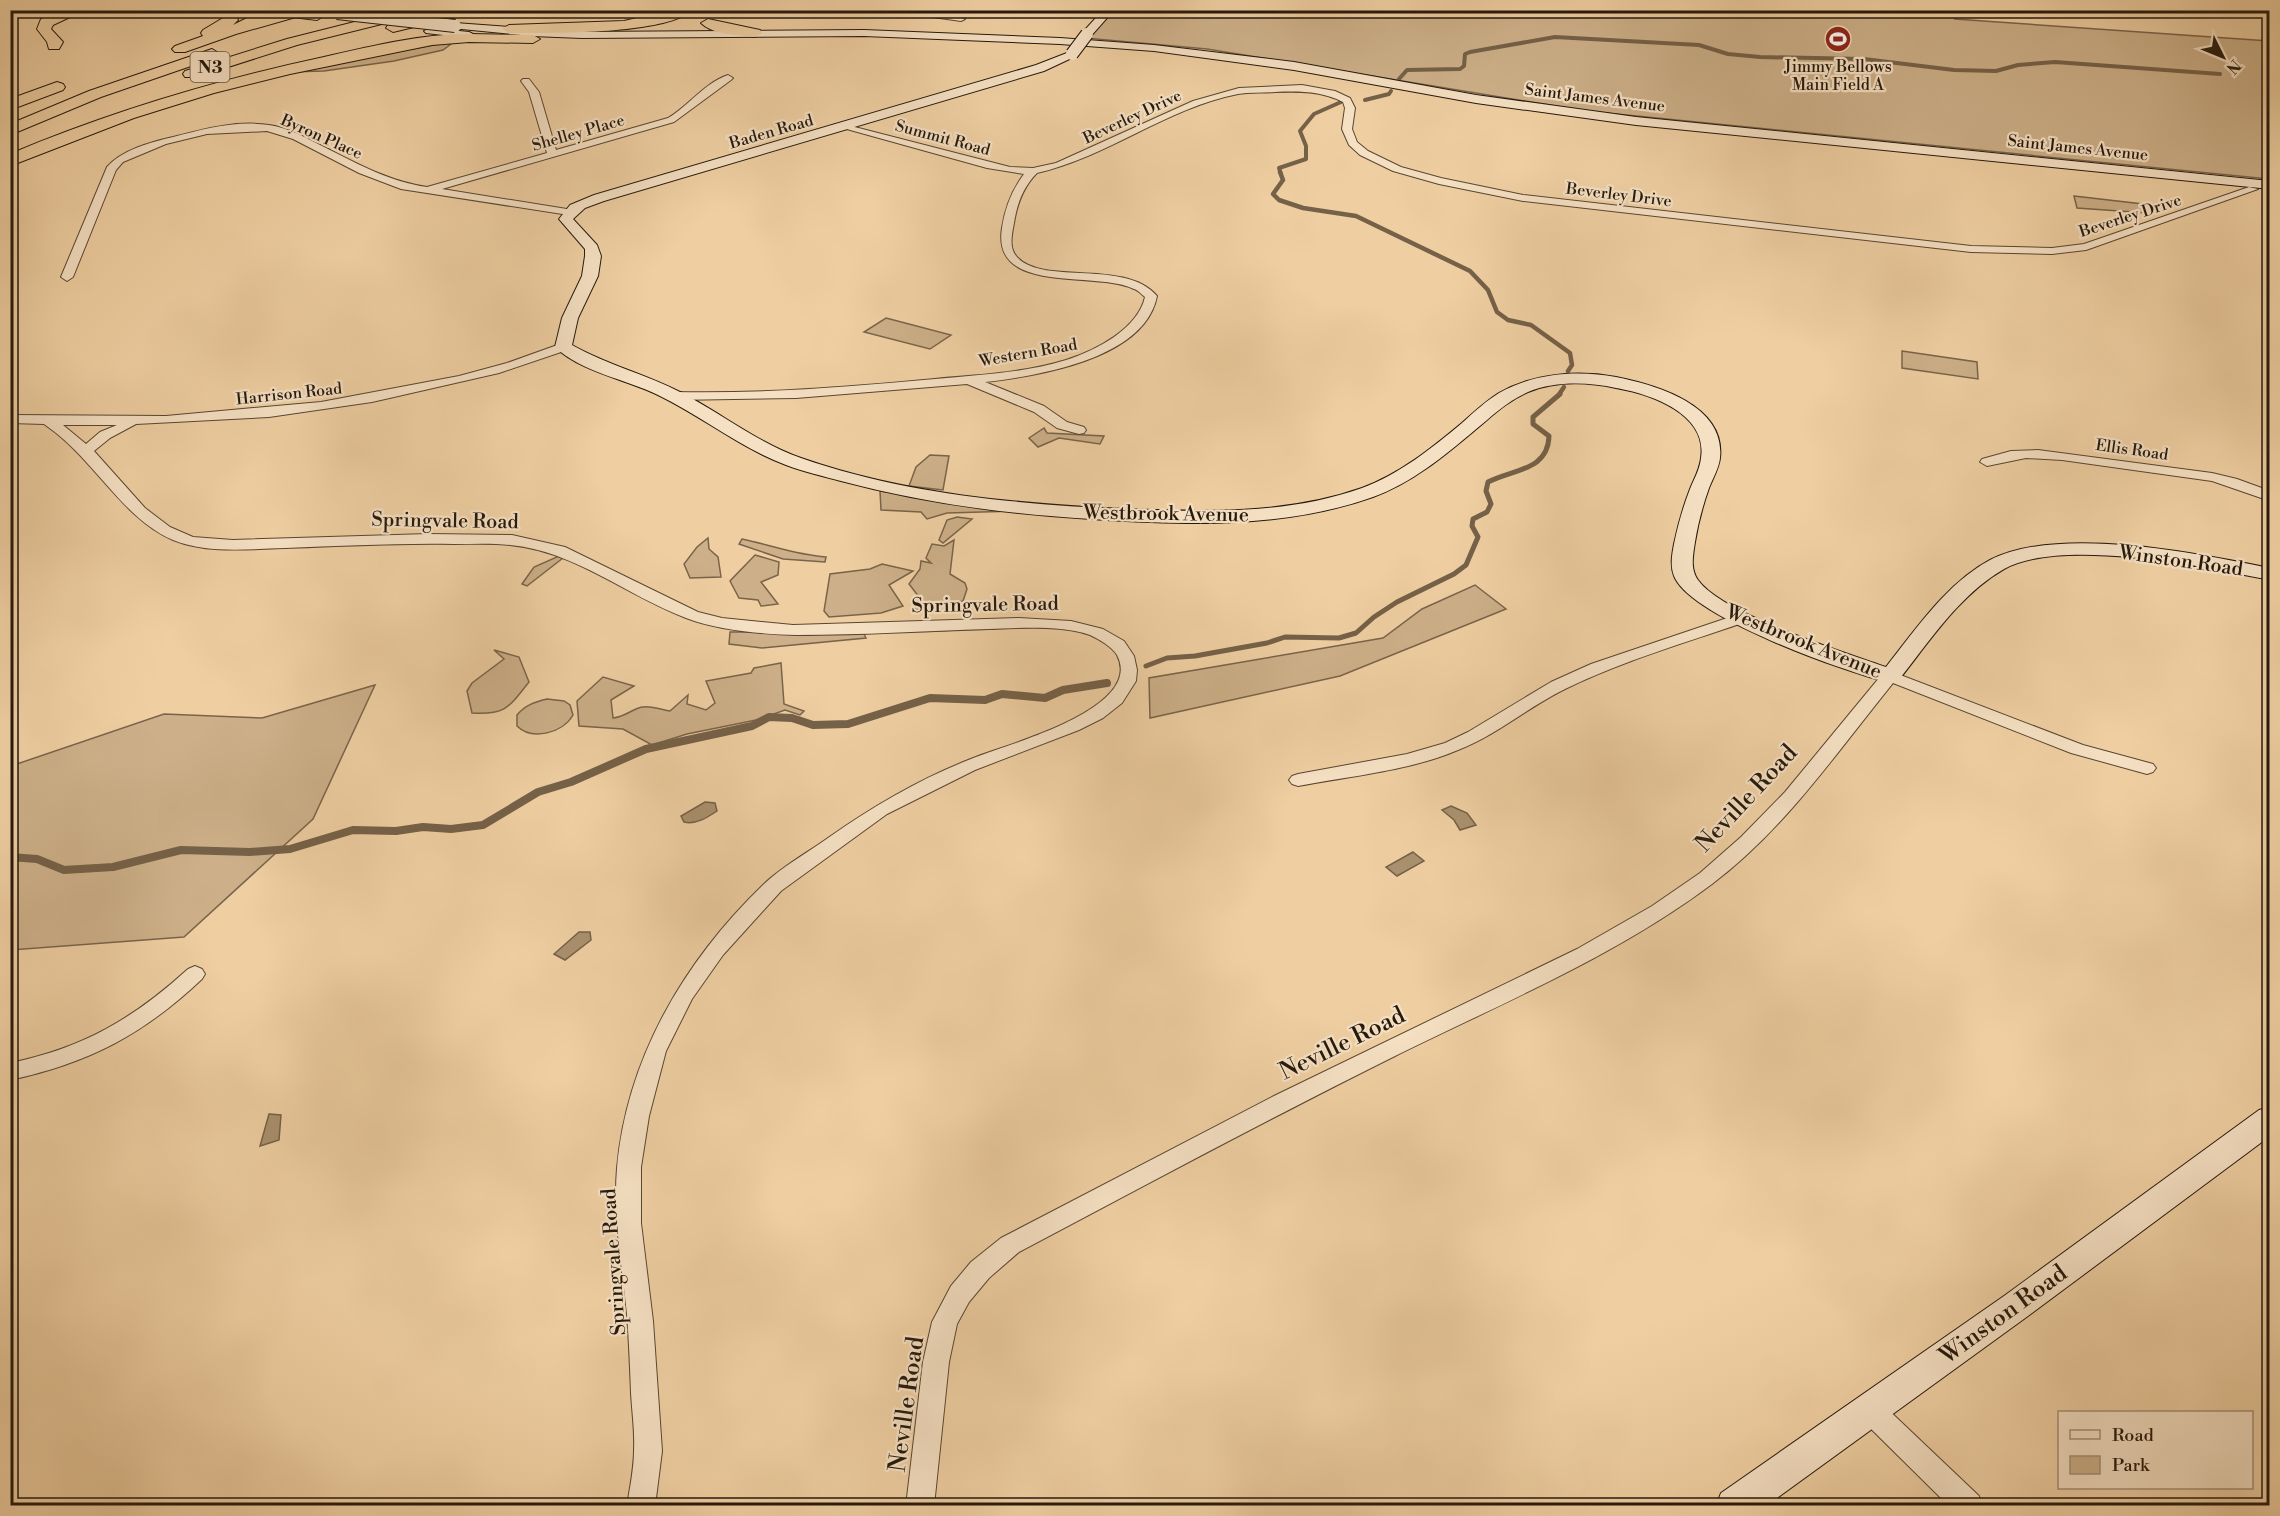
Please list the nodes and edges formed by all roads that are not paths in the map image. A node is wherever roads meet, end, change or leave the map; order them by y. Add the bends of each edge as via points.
1 (78, 10) edge
2 (213, 10) edge
3 (245, 10) edge
4 (259, 10) edge
5 (376, 10) edge
6 (418, 10) edge
7 (468, 10) edge
8 (685, 10) edge
9 (922, 10) edge
10 (1109, 10) edge
11 (314, 13) edge
12 (290, 14) junction
13 (961, 20) dead end
14 (454, 27) junction
15 (705, 27) edge
16 (755, 33) joint
17 (217, 36) junction
18 (918, 36) junction
19 (533, 39) junction
20 (54, 46) dead end
21 (163, 49) dead end
22 (728, 78) dead end
23 (526, 81) dead end
24 (68, 83) dead end
25 (10, 105) edge
26 (10, 111) edge
27 (846, 126) junction
28 (10, 130) edge
29 (10, 147) edge
30 (10, 154) edge
31 (552, 154) junction
32 (10, 161) edge
33 (1033, 171) junction
34 (2270, 185) edge
35 (2254, 186) junction
36 (423, 191) junction
37 (2270, 195) edge
38 (568, 212) junction
39 (67, 277) dead end
40 (563, 347) junction
41 (968, 379) junction
42 (674, 396) junction
43 (10, 419) edge
44 (140, 420) junction
45 (48, 421) junction
46 (1079, 430) dead end
47 (86, 451) junction
48 (1987, 462) dead end
49 (2270, 497) edge
50 (2270, 574) edge
51 (1740, 619) junction
52 (1890, 676) junction
53 (2147, 768) dead end
54 (1298, 780) dead end
55 (195, 974) dead end
56 (10, 1072) edge
57 (2270, 1119) edge
58 (1870, 1410) junction
59 (641, 1506) edge
60 (920, 1506) edge
61 (1734, 1506) edge
62 (1969, 1506) edge

1 - 20 highway via 46,22 44,29
2 - 21 highway via 229,14 231,20 222,28
3 - 17 highway via 256,15 254,21
4 - 12 street
5 - 28 highway, N3 via 179,64
6 - 29 highway, N3 via 210,67
7 - 30 highway via 207,75 84,121
8 - 14 highway via 662,19 629,24
9 - 13 street
10 - 27 street, Baden Road, bridge via 1072,54 1040,68
11 - 12 highway
11 - 14 street, Saint James Avenue, bridge
11 - 19 street, Saint James Avenue via 430,31
12 - 17 highway
14 - 15 street, Saint James Avenue via 555,34
15 - 16 highway
15 - 18 street, Saint James Avenue
15 - 19 street, Saint James Avenue
16 - 18 street, Saint James Avenue
17 - 26 highway
18 - 35 street, Saint James Avenue via 1154,48 1294,66 1476,99 1636,121
19 - 32 highway via 436,40 288,69 145,109
22 - 31 street, Shelley Place via 709,88 671,120
23 - 31 street via 534,92
24 - 25 highway
27 - 33 street, Summit Road via 991,166
27 - 38 street, Baden Road via 599,198
31 - 36 street, Shelley Place
33 - 35 street, Beverley Drive via 1066,162 1212,97 1292,88 1340,95 1350,108 1347,129 1364,153 1398,169 1439,181 1533,199 1926,244 2006,251 2086,246
33 - 41 street, Western Road via 1025,178 1010,215 1008,254 1029,269 1138,285 1151,296 1150,307 1113,344 1088,357 1044,369
34 - 35 street, Saint James Avenue
35 - 37 street
36 - 38 street, Byron Place
36 - 39 street, Byron Place via 386,182 296,137 268,128 233,128 188,135 141,149 119,160 111,169
38 - 40 street via 566,219 592,248 593,256 590,276 570,318
40 - 42 street, Westbrook Avenue
40 - 44 street, Harrison Road via 488,373 339,405
41 - 42 street, Western Road via 829,392
41 - 46 street
42 - 51 street, Westbrook Avenue via 790,460 888,489 968,503 1050,511 1218,518 1329,505 1389,484 1510,394 1552,381 1584,378 1640,387 1691,412 1705,428 1711,458 1689,518 1681,563 1698,594
43 - 45 street, Harrison Road
44 - 45 street, Harrison Road
44 - 47 street via 109,434
45 - 47 street, Springvale Road
47 - 59 street, Springvale Road via 159,527 180,538 203,543 512,540 560,550 692,615 721,623 793,630 1019,623 1071,626 1097,632 1118,645 1126,656 1128,681 1116,699 1097,714 969,766 880,810 782,880 716,950 684,995 655,1051 629,1167 629,1223 648,1451
48 - 49 street, Ellis Road via 2014,455 2076,459 2211,477
50 - 52 street, Winston Road via 2134,550 2041,552 2015,558 1973,582
51 - 52 street, Westbrook Avenue
51 - 54 street via 1597,668 1557,686 1451,747
52 - 53 street, Westbrook Avenue via 2077,750
52 - 60 street, Neville Road via 1792,796 1748,842 1707,878 1659,911 1584,954 1282,1102 1010,1245 980,1270 960,1294 945,1322 936,1362
55 - 56 street via 137,1022 91,1049 67,1059
57 - 58 street, Winston Road
58 - 61 street, Winston Road
58 - 62 street

